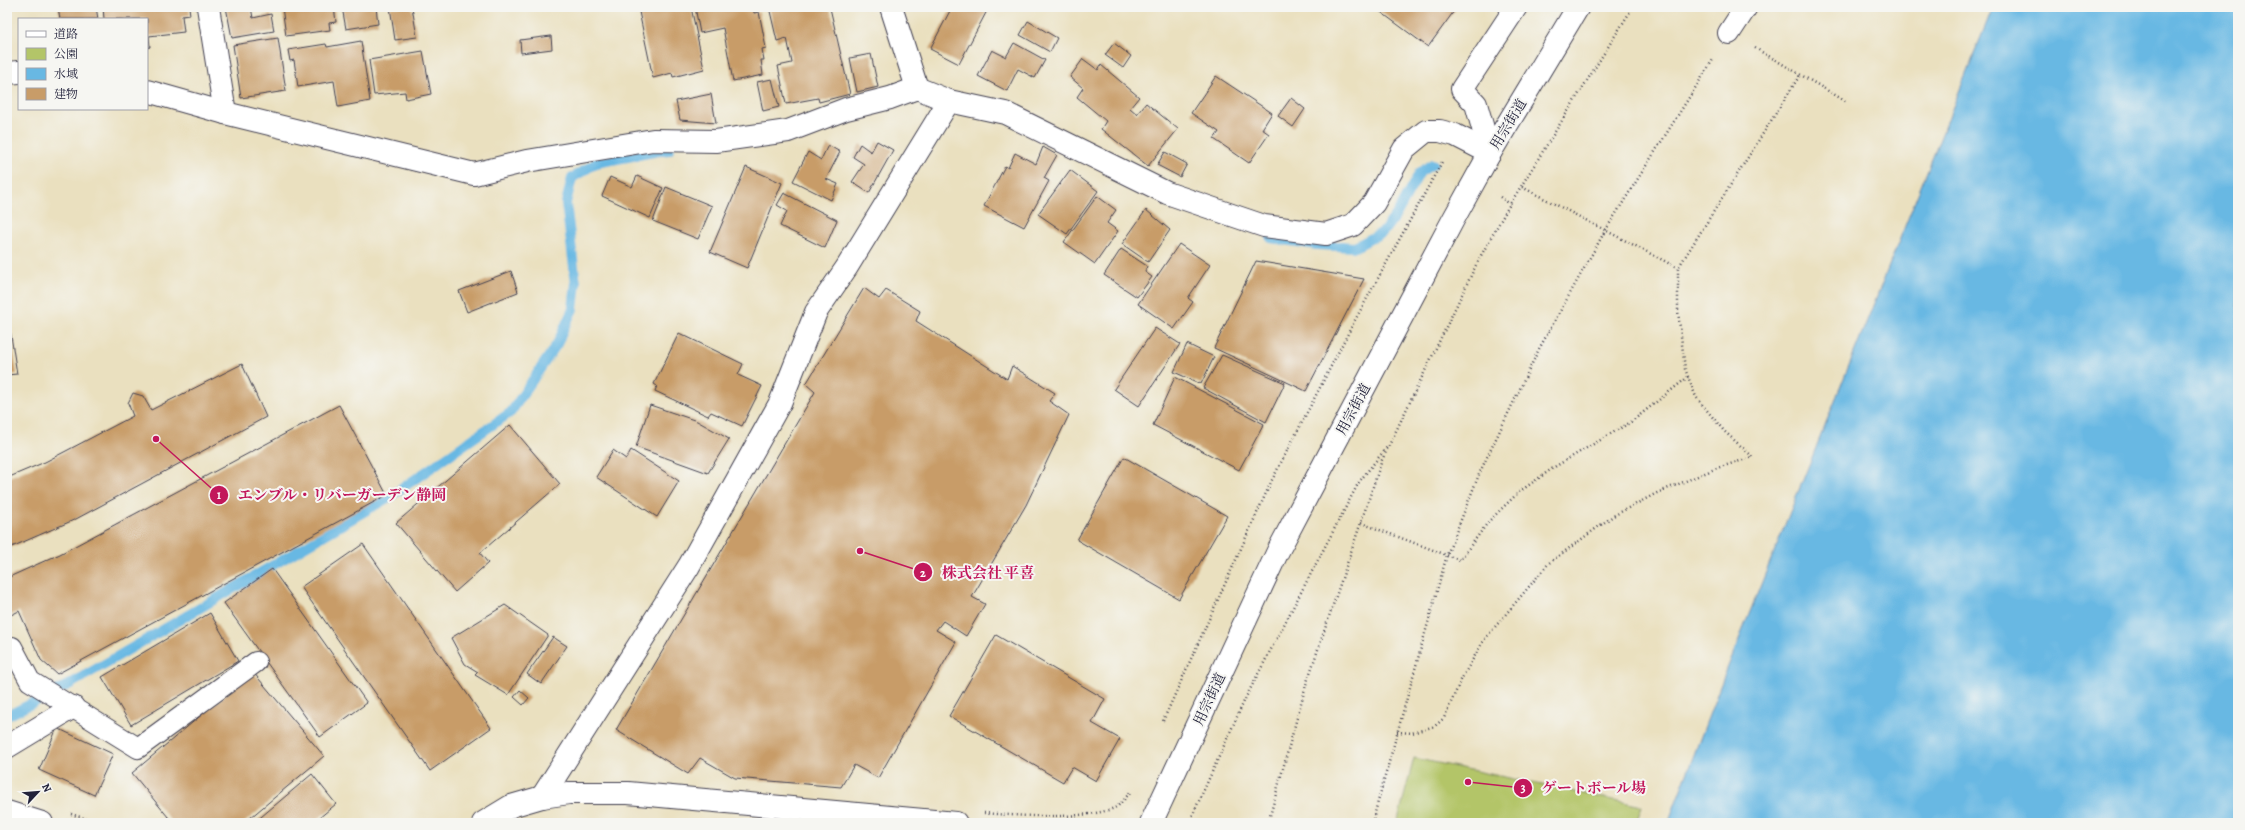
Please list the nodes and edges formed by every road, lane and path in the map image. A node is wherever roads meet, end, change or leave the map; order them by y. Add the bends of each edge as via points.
1 (208, 7) edge
2 (891, 7) edge
3 (1516, 7) edge
4 (1578, 7) edge
5 (1633, 7) edge
6 (1746, 7) edge
7 (1730, 33) junction
8 (18, 72) edge
9 (7, 73) edge
10 (1800, 75) junction
11 (917, 88) junction
12 (148, 91) edge
13 (949, 100) junction
14 (1847, 102) dead end
15 (225, 113) junction
16 (1490, 153) junction
17 (1444, 158) dead end
18 (1522, 186) junction
19 (1499, 196) dead end
20 (1510, 204) junction
21 (1605, 231) junction
22 (1678, 268) junction
23 (1688, 377) junction
24 (1390, 444) junction
25 (1361, 523) junction
26 (1447, 555) junction
27 (7, 650) edge
28 (256, 662) dead end
29 (73, 708) junction
30 (1160, 729) dead end
31 (1396, 732) junction
32 (7, 747) edge
33 (1134, 785) dead end
34 (542, 797) junction
35 (7, 812) edge
36 (982, 813) dead end
37 (42, 823) edge
38 (483, 823) edge
39 (956, 823) edge
40 (1152, 823) edge
41 (1189, 823) edge
42 (1268, 823) edge
43 (1372, 823) edge

1 - 15 main road
2 - 11 main road
3 - 16 main road via 1462,89 1476,104
4 - 16 main road, 用宗街道
5 - 18 path
6 - 7 main road
7 - 10 path
7 - 21 path
8 - 9 main road
10 - 14 path
10 - 22 path
11 - 13 main road
11 - 15 main road via 846,110 788,132 716,141 653,140 527,161 474,174
12 - 15 main road
13 - 16 main road via 1006,113 1167,193 1264,226 1326,234 1353,226 1374,203 1404,149 1426,131 1455,135
13 - 34 main road via 847,268 816,312 780,403 689,566
16 - 40 main road, 用宗街道 via 1278,551
17 - 30 path via 1354,322 1272,480
18 - 20 path
18 - 21 path
19 - 20 path
20 - 24 path via 1479,259
21 - 22 path
21 - 26 path via 1539,349 1480,472
22 - 23 path via 1680,342
23 - 26 path via 1631,422 1556,466 1520,492 1489,521 1460,560
23 - 31 path via 1696,397 1724,431 1752,457 1717,468 1613,516 1549,563 1484,640 1462,678 1444,718 1435,726 1412,733
24 - 25 path
24 - 41 path via 1355,489 1246,697
25 - 26 path
25 - 42 path via 1306,685
26 - 31 path
27 - 29 lane via 12,647 30,681
28 - 29 lane via 138,748
29 - 32 main road
31 - 43 path
33 - 36 path via 1131,792 1115,808 1095,814 1014,816
34 - 38 main road via 511,806
34 - 39 main road via 569,793 628,794
35 - 37 main road

